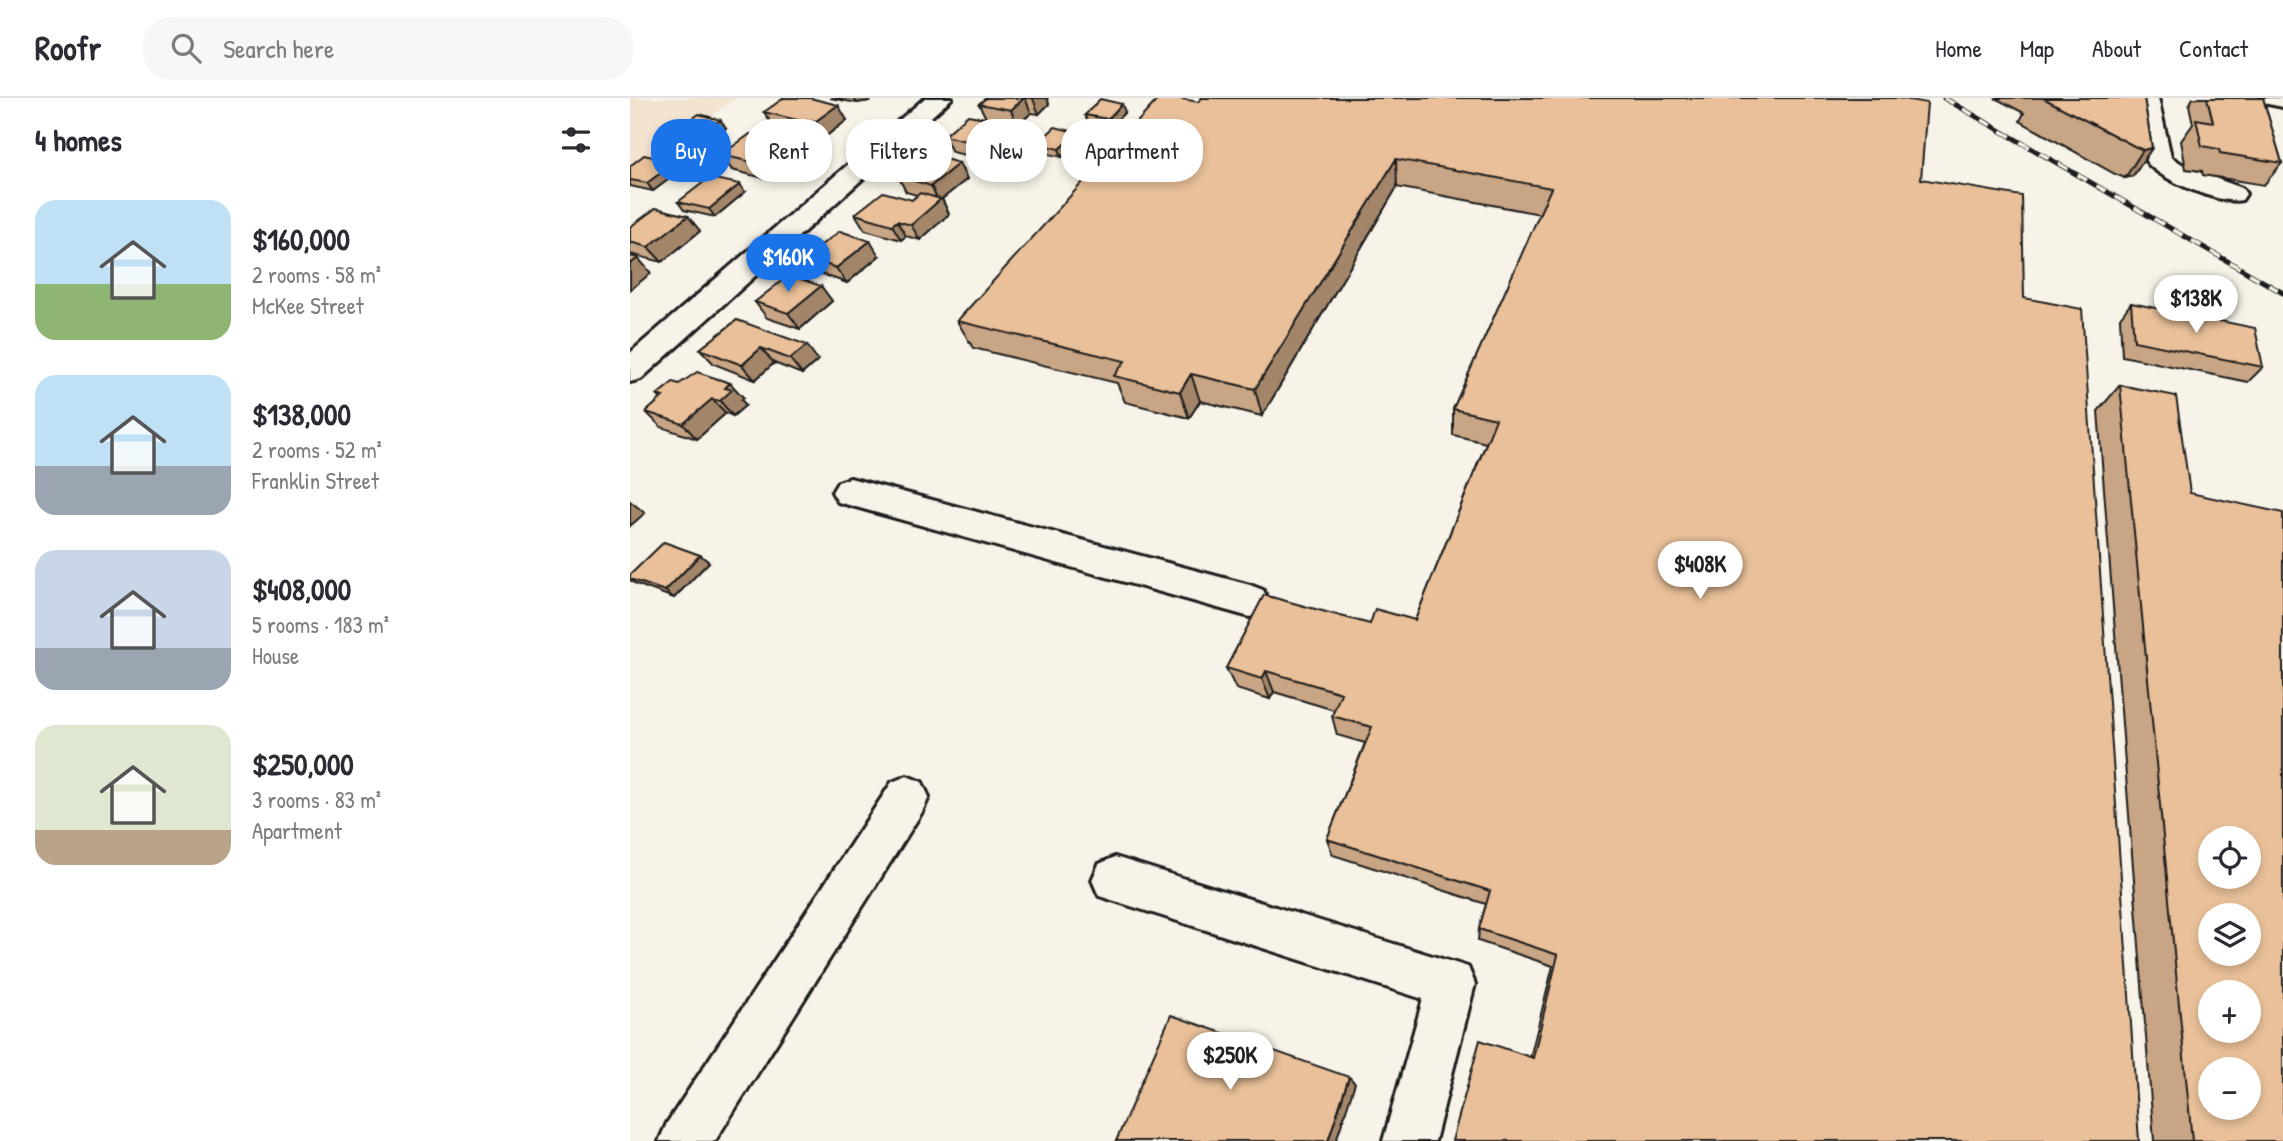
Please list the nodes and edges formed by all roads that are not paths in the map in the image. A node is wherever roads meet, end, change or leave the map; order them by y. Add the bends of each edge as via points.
1 (940, 98) edge
2 (2146, 98) edge
3 (2272, 98) edge
4 (2283, 100) edge
5 (2232, 194) dead end
6 (630, 371) edge
7 (850, 492) dead end
8 (1250, 601) dead end
9 (907, 797) dead end
10 (1115, 880) dead end
11 (685, 1141) edge
12 (1409, 1141) edge

1 - 6 street
2 - 5 street via 2158,161
3 - 4 street
7 - 8 street
9 - 11 street
10 - 12 street via 1451,984

